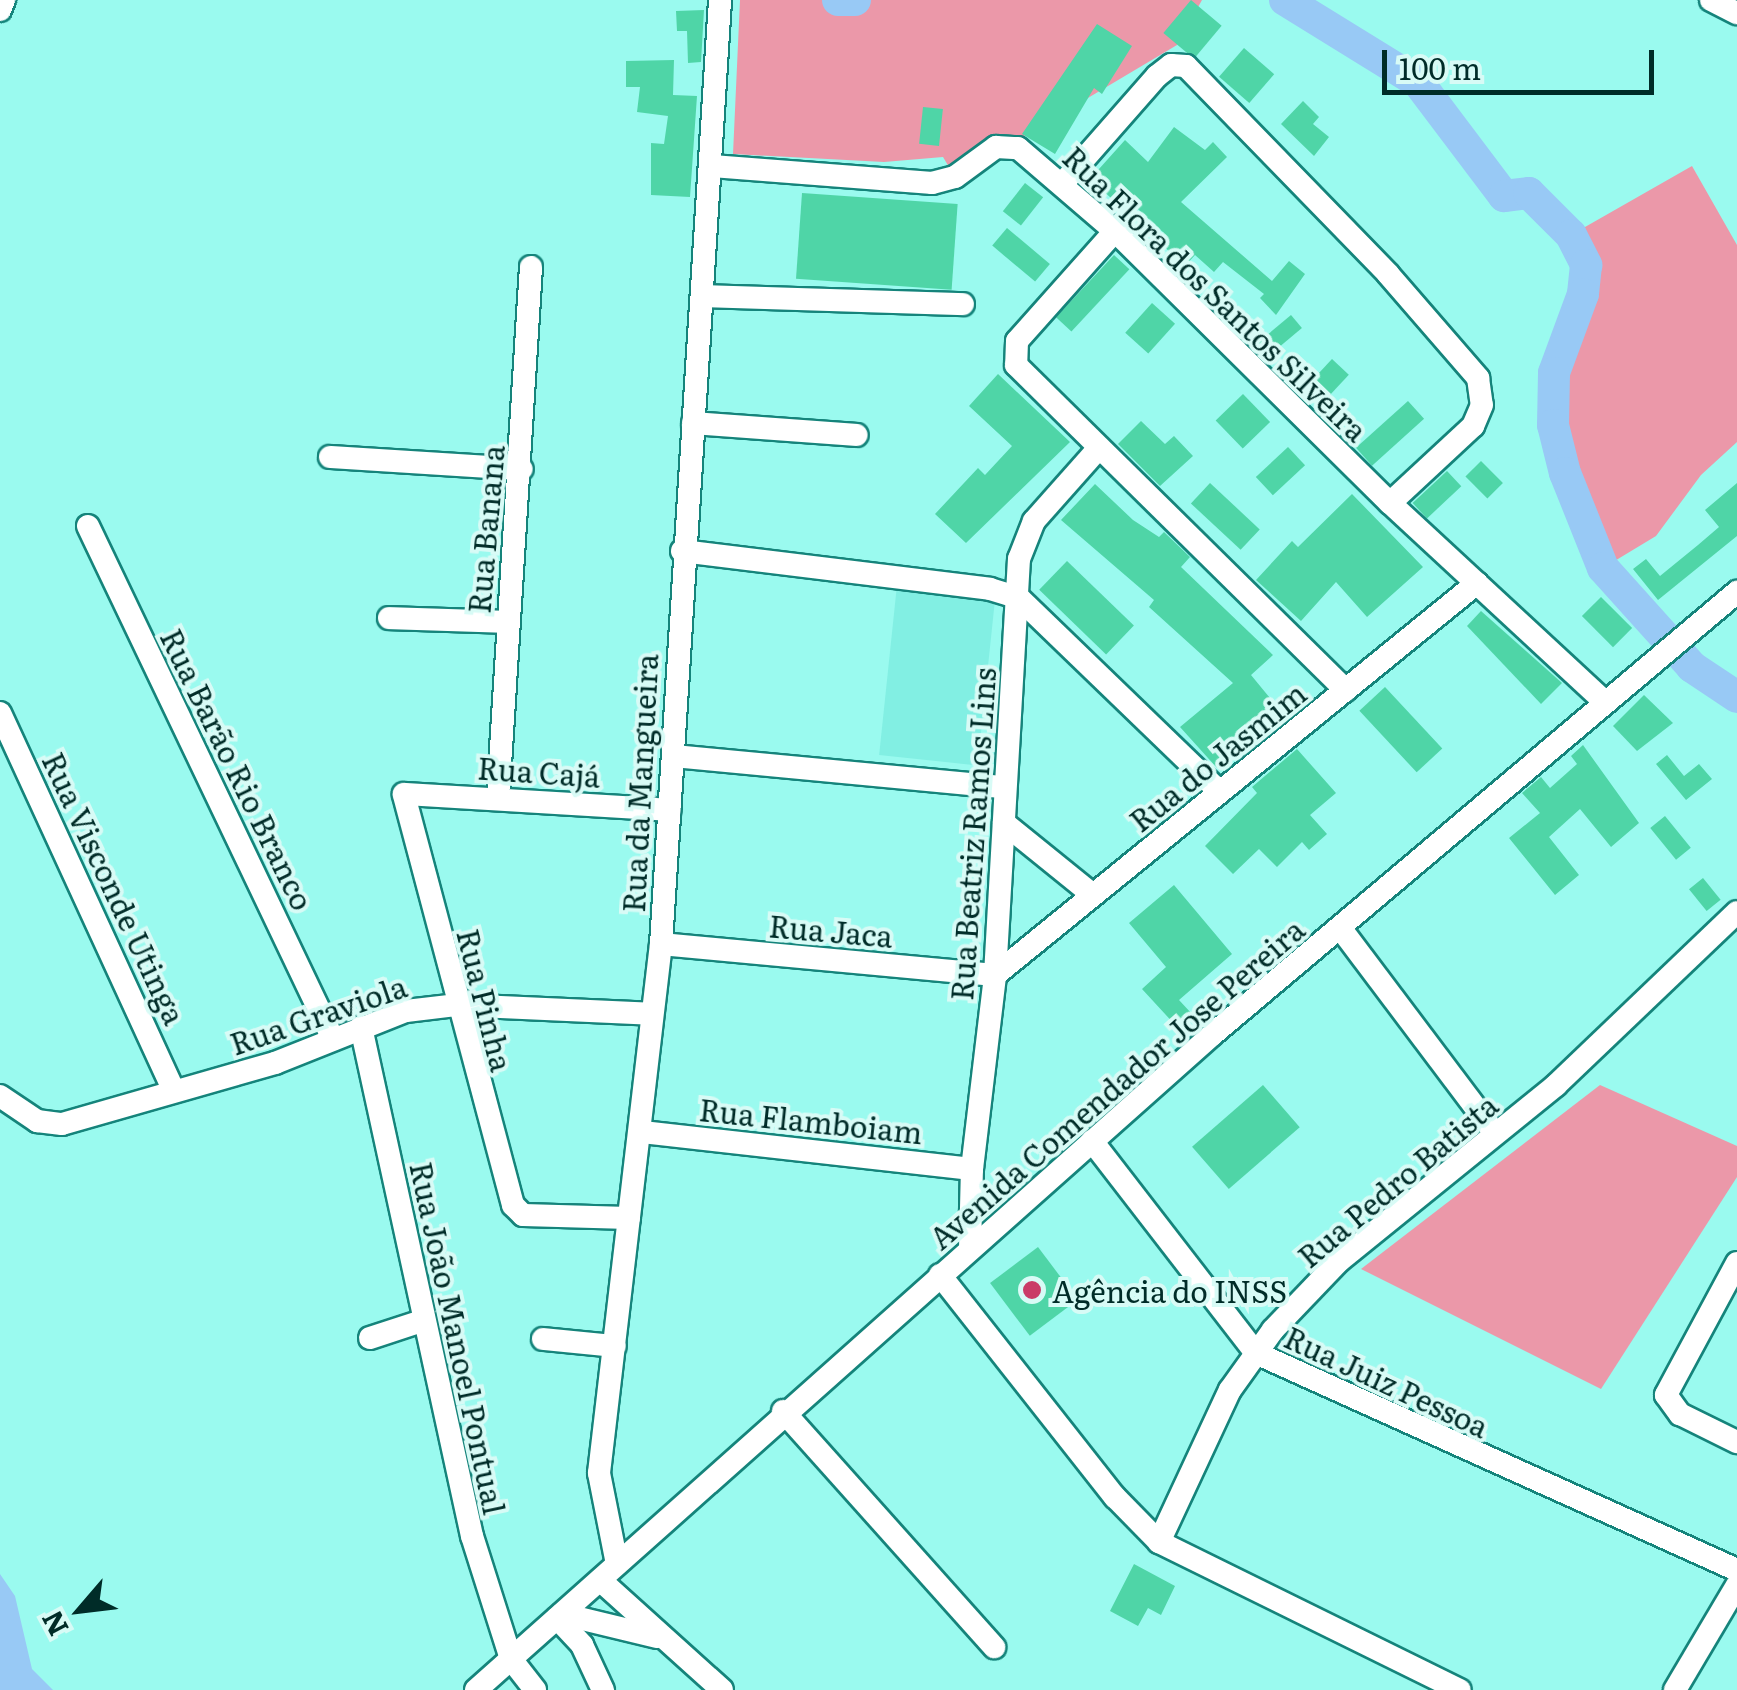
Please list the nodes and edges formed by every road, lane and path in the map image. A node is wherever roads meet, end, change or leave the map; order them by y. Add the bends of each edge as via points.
1 (4, 0) edge
2 (720, 0) edge
3 (1711, 0) edge
4 (0, 10) edge
5 (1737, 13) edge
6 (712, 166) junction
7 (1063, 182) junction
8 (1114, 231) junction
9 (532, 267) dead end
10 (704, 296) junction
11 (963, 304) dead end
12 (693, 422) junction
13 (858, 434) dead end
14 (1098, 449) junction
15 (330, 456) dead end
16 (522, 469) junction
17 (1390, 503) junction
18 (88, 526) dead end
19 (682, 551) junction
20 (1477, 583) junction
21 (1737, 592) edge
22 (1019, 598) junction
23 (389, 618) dead end
24 (507, 622) junction
25 (1346, 690) junction
26 (1602, 700) junction
27 (0, 713) edge
28 (674, 756) junction
29 (1004, 786) junction
30 (1220, 792) junction
31 (404, 794) joint
32 (498, 797) junction
33 (670, 810) junction
34 (1004, 823) junction
35 (1093, 895) junction
36 (1737, 912) edge
37 (1341, 928) junction
38 (661, 944) junction
39 (996, 975) junction
40 (456, 1005) junction
41 (651, 1014) junction
42 (361, 1027) junction
43 (333, 1038) junction
44 (173, 1088) junction
45 (7, 1103) edge
46 (1493, 1131) junction
47 (642, 1132) junction
48 (1092, 1142) junction
49 (972, 1168) junction
50 (629, 1218) junction
51 (970, 1249) junction
52 (1736, 1269) edge
53 (940, 1275) junction
54 (422, 1321) junction
55 (370, 1338) dead end
56 (543, 1339) dead end
57 (615, 1346) junction
58 (1256, 1352) junction
59 (783, 1412) junction
60 (1737, 1442) edge
61 (1159, 1542) junction
62 (1737, 1570) edge
63 (608, 1572) junction
64 (1737, 1585) edge
65 (560, 1616) junction
66 (660, 1638) junction
67 (994, 1646) dead end
68 (510, 1660) junction
69 (476, 1690) edge
70 (535, 1690) edge
71 (603, 1690) edge
72 (722, 1690) edge
73 (1460, 1690) edge
74 (1675, 1690) edge

1 - 4 street
2 - 6 street, Rua da Mangueira
3 - 5 street
6 - 7 street, Rua Flora dos Santos Silveira via 932,183 955,177 1004,145
6 - 10 street, Rua da Mangueira
7 - 8 street, Rua Flora dos Santos Silveira
7 - 17 street via 1157,76 1171,65 1186,66 1388,274 1478,378 1482,405 1472,426
8 - 14 street via 1014,349 1016,365
8 - 17 street, Rua Flora dos Santos Silveira
9 - 16 street, Rua Banana
10 - 11 street
10 - 12 street, Rua da Mangueira
12 - 13 street
12 - 19 street, Rua da Mangueira
14 - 22 street, Rua Beatriz Ramos Lins via 1034,521 1020,560
14 - 25 street
15 - 16 street
16 - 24 street, Rua Banana
17 - 20 street, Rua Flora dos Santos Silveira
18 - 43 street, Rua Barão Rio Branco
19 - 22 street
19 - 28 street, Rua da Mangueira
20 - 25 street, Rua do Jasmim
20 - 26 street, Rua Flora dos Santos Silveira
21 - 26 street, Avenida Comendador Jose Pereira
22 - 29 street, Rua Beatriz Ramos Lins
22 - 30 street
23 - 24 street
24 - 32 street, Rua Banana
25 - 30 street, Rua do Jasmim
26 - 37 street, Avenida Comendador Jose Pereira
27 - 44 street, Rua Visconde Utinga
28 - 29 street
28 - 33 street, Rua da Mangueira
29 - 34 street, Rua Beatriz Ramos Lins
30 - 35 street, Rua do Jasmim
31 - 32 street, Rua Cajá
31 - 40 street, Rua Pinha
32 - 33 street, Rua Cajá
33 - 38 street, Rua da Mangueira
34 - 35 street
34 - 39 street, Rua Beatriz Ramos Lins
35 - 39 street, Rua do Jasmim
36 - 46 street, Rua Pedro Batista via 1556,1084
37 - 46 street
37 - 48 street, Avenida Comendador Jose Pereira
38 - 39 street, Rua Jaca
38 - 41 street, Rua da Mangueira
39 - 49 street, Rua Beatriz Ramos Lins
40 - 41 street, Rua Graviola
40 - 42 street, Rua Graviola via 406,1011
40 - 50 street, Rua Pinha via 505,1189 523,1215
41 - 47 street, Rua da Mangueira
42 - 43 street, Rua Graviola
42 - 54 street, Rua João Manoel Pontual
43 - 44 street, Rua Graviola via 247,1072
44 - 45 street, Rua Graviola via 62,1124
46 - 58 street, Rua Pedro Batista via 1338,1261
47 - 49 street, Rua Flamboiam
47 - 50 street, Rua da Mangueira
48 - 51 street, Avenida Comendador Jose Pereira
48 - 58 street, Rua Juiz Pessoa
49 - 51 street, Rua Beatriz Ramos Lins
50 - 57 street, Rua da Mangueira
51 - 53 street, Avenida Comendador Jose Pereira
52 - 60 street via 1668,1387 1669,1403 1680,1414
53 - 59 street, Avenida Comendador Jose Pereira
53 - 61 street via 1115,1497
54 - 55 street
54 - 68 street, Rua João Manoel Pontual via 472,1536
56 - 57 street
57 - 63 street, Rua da Mangueira via 599,1473
58 - 61 street, Rua Pedro Batista via 1230,1390
58 - 62 street, Rua Juiz Pessoa via 1317,1386
59 - 63 street, Avenida Comendador Jose Pereira
59 - 67 street
61 - 73 street
63 - 65 street, Avenida Comendador Jose Pereira
63 - 66 street
64 - 74 street
65 - 66 street
65 - 68 street, Avenida Comendador Jose Pereira
65 - 71 street
66 - 72 street
68 - 69 street, Avenida Comendador Jose Pereira
68 - 70 street

